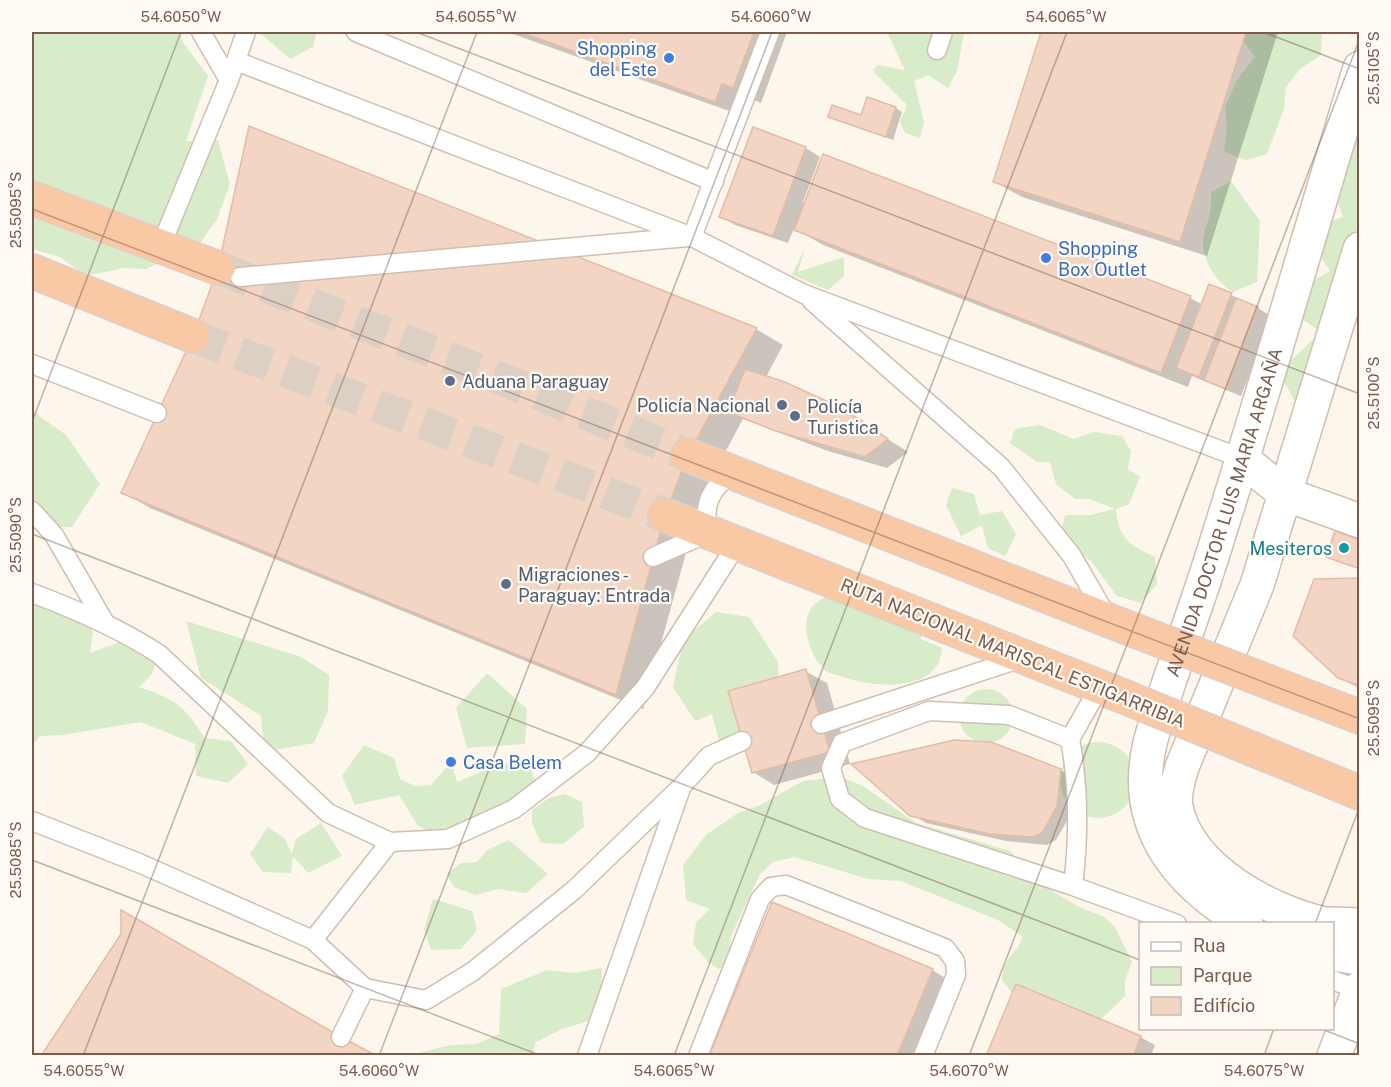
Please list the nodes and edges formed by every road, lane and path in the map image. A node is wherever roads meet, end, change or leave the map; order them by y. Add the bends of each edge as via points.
1 (201, 32) edge
2 (246, 32) edge
3 (356, 32) edge
4 (770, 32) edge
5 (943, 32) edge
6 (937, 50) dead end
7 (236, 61) junction
8 (1359, 68) edge
9 (229, 80) junction
10 (714, 182) junction
11 (32, 198) edge
12 (692, 237) junction
13 (160, 248) junction
14 (1359, 249) edge
15 (32, 272) edge
16 (229, 272) joint
17 (804, 294) junction
18 (193, 336) tunnel mouth
19 (32, 364) edge
20 (157, 413) dead end
21 (688, 455) tunnel mouth
22 (1241, 458) junction
23 (733, 473) junction
24 (1285, 494) junction
25 (32, 511) edge
26 (665, 515) tunnel mouth
27 (1359, 521) edge
28 (723, 538) junction
29 (653, 556) dead end
30 (32, 593) edge
31 (105, 623) junction
32 (1116, 623) junction
33 (1026, 656) junction
34 (1105, 689) junction
35 (1359, 717) edge
36 (821, 724) dead end
37 (1070, 739) junction
38 (742, 741) dead end
39 (682, 786) junction
40 (1359, 793) edge
41 (32, 821) edge
42 (390, 842) junction
43 (1073, 886) junction
44 (1172, 922) edge
45 (1243, 922) edge
46 (1316, 922) edge
47 (1334, 924) edge
48 (1359, 925) edge
49 (313, 940) junction
50 (1334, 954) edge
51 (1359, 958) edge
52 (1334, 981) edge
53 (365, 988) junction
54 (1359, 989) edge
55 (341, 1037) dead end
56 (587, 1056) edge
57 (698, 1056) edge
58 (923, 1056) edge
59 (1334, 1056) edge

1 - 9 lane
2 - 7 lane
3 - 10 lane
4 - 10 lane
5 - 6 lane
7 - 9 lane
7 - 12 lane
8 - 22 street, AVENIDA DOCTOR LUIS MARIA ARGAÑA
9 - 13 lane
10 - 12 lane
11 - 13 highway
12 - 16 lane
12 - 17 lane
13 - 16 highway
14 - 24 street
15 - 18 highway
17 - 22 lane
17 - 32 lane via 1001,467 1072,556
19 - 20 lane
21 - 23 highway
22 - 24 street
22 - 45 street, AVENIDA DOCTOR LUIS MARIA ARGAÑA via 1148,747 1144,779 1155,831 1166,854 1191,883
23 - 28 lane via 718,483 707,499 705,517
23 - 32 highway
24 - 27 street
24 - 46 street via 1257,585 1182,767 1176,807 1191,842 1221,873 1241,889 1294,917
25 - 31 lane via 54,535
26 - 28 highway, RUTA NACIONAL MARISCAL ESTIGARRIBIA
28 - 29 lane
28 - 33 highway, RUTA NACIONAL MARISCAL ESTIGARRIBIA
28 - 42 lane via 645,688 587,753 505,814 448,839
30 - 31 lane
31 - 42 lane via 159,654 328,813
32 - 35 highway, bridge
33 - 34 highway, RUTA NACIONAL MARISCAL ESTIGARRIBIA
33 - 36 lane
34 - 37 lane
34 - 40 highway, RUTA NACIONAL MARISCAL ESTIGARRIBIA, bridge
37 - 43 lane via 1077,799
37 - 43 lane via 1009,715 929,711 842,743 831,768 840,799 865,818
38 - 39 lane via 709,756
39 - 53 lane via 574,890 472,972 426,1000
39 - 56 lane
41 - 49 lane via 139,863
42 - 49 lane
43 - 44 lane
47 - 48 street
49 - 53 lane
50 - 51 street
52 - 54 lane
53 - 55 lane
54 - 59 street
57 - 58 lane via 760,899 771,887 786,885 945,948 955,961 956,975

